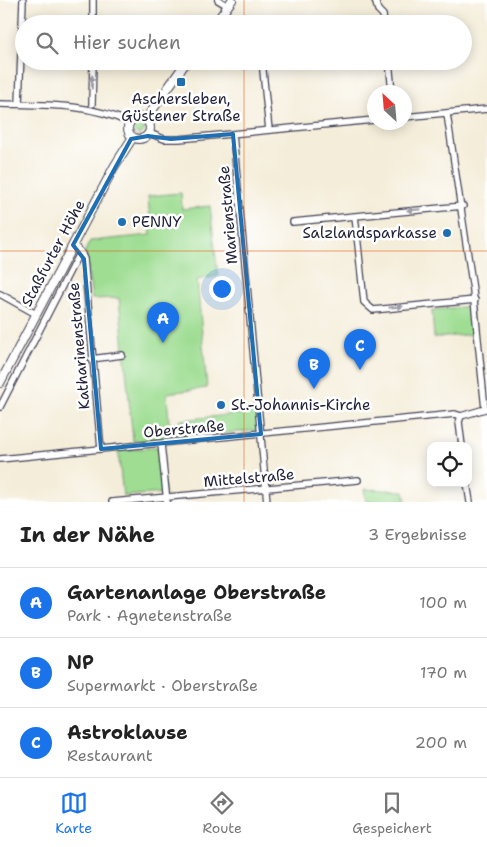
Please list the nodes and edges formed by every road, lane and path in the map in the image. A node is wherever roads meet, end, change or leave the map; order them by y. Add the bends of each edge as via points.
1 (23, 0) edge
2 (93, 0) edge
3 (218, 0) edge
4 (375, 0) edge
5 (230, 3) edge
6 (22, 15) edge
7 (93, 15) edge
8 (221, 15) edge
9 (383, 15) edge
10 (20, 70) edge
11 (93, 70) edge
12 (181, 70) edge
13 (263, 70) edge
14 (390, 70) edge
15 (391, 85) edge
16 (0, 104) edge
17 (19, 104) junction
18 (92, 104) dead end
19 (487, 110) edge
20 (447, 114) junction
21 (412, 116) edge
22 (146, 119) junction
23 (367, 121) edge
24 (130, 123) junction
25 (269, 130) junction
26 (149, 133) junction
27 (233, 134) junction
28 (133, 137) junction
29 (462, 206) junction
30 (355, 216) junction
31 (293, 222) dead end
32 (73, 245) junction
33 (82, 254) junction
34 (0, 294) edge
35 (475, 300) junction
36 (36, 314) junction
37 (122, 355) dead end
38 (91, 359) junction
39 (0, 383) edge
40 (0, 407) edge
41 (486, 410) edge
42 (461, 416) junction
43 (261, 434) junction
44 (462, 442) edge
45 (162, 444) junction
46 (101, 449) junction
47 (0, 458) edge
48 (358, 480) dead end
49 (468, 487) edge
50 (266, 489) junction
51 (167, 499) edge
52 (112, 502) edge
53 (267, 502) edge
54 (470, 502) edge

1 - 6 street
2 - 7 street
3 - 5 street
4 - 9 street
5 - 8 main road
10 - 17 street
18 -> 11 street
12 - 22 main road
13 - 25 street
14 - 15 street
16 - 17 street
17 - 24 street via 56,104 103,112
19 - 20 street
20 - 21 street
20 - 29 street
22 - 24 main road via 137,117
22 - 26 main road via 150,125
23 - 25 street
24 - 28 main road via 128,130
25 - 27 street
26 - 27 street via 170,139
26 - 28 main road via 142,139
27 - 43 street, Marienstraße
28 - 32 main road, Staßfurter Höhe
29 -> 30 street
29 - 35 street
30 - 31 street
30 -> 35 street via 364,302 373,310
32 - 33 street
32 - 36 main road, Staßfurter Höhe
33 - 38 street, Katharinenstraße
33 - 40 street, Staßfurter Höhe via 77,257
34 - 36 street
35 - 41 street
36 - 39 main road, Staßfurter Höhe
37 - 38 street
38 - 46 street, Katharinenstraße
41 - 42 street, Oberstraße
42 - 43 street, Oberstraße via 455,414
42 - 44 street
43 - 45 street, Oberstraße
43 - 50 street, Marienstraße
45 - 46 street, Oberstraße
45 - 51 street
46 - 47 street, Oberstraße
48 - 50 street, Mittelstraße
49 - 54 street
50 - 51 street, Mittelstraße
50 - 53 street, Marienstraße
51 - 52 street, Mittelstraße

